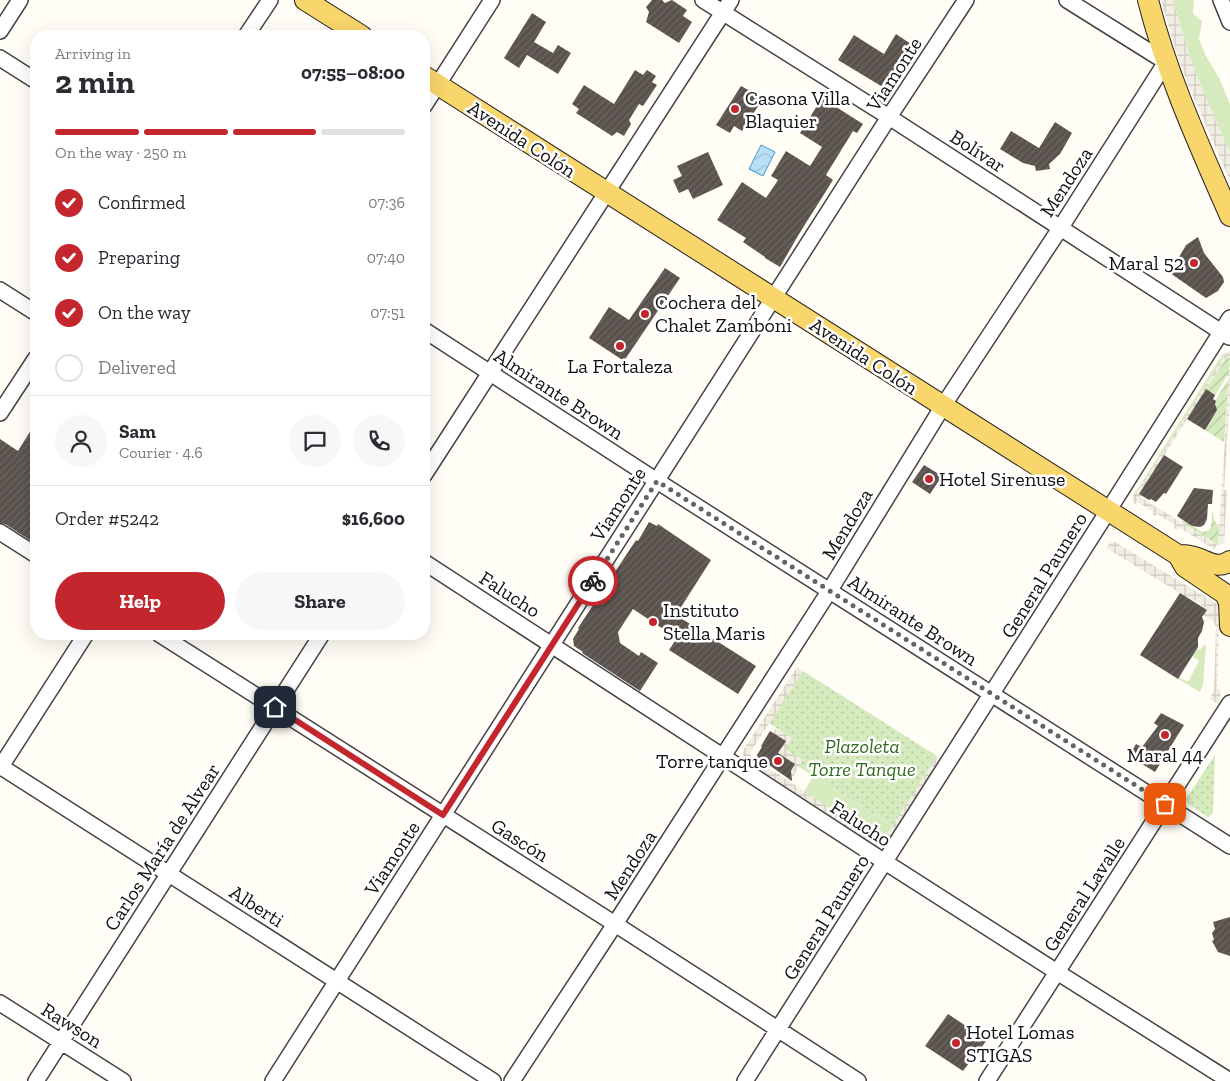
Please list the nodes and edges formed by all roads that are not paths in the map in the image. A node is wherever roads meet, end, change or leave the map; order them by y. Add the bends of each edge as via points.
1 (20, 0) edge
2 (270, 0) edge
3 (305, 0) edge
4 (492, 0) edge
5 (703, 0) edge
6 (966, 0) edge
7 (1066, 0) edge
8 (1148, 0) edge
9 (1221, 0) edge
10 (727, 6) edge
11 (1230, 22) edge
12 (250, 30) edge
13 (352, 30) edge
14 (0, 31) edge
15 (0, 58) edge
16 (1166, 62) junction
17 (30, 77) edge
18 (431, 80) edge
19 (890, 117) junction
20 (606, 193) junction
21 (1230, 216) edge
22 (1060, 227) junction
23 (0, 290) edge
24 (774, 298) junction
25 (30, 309) edge
26 (1230, 318) edge
27 (430, 334) edge
28 (1226, 335) edge
29 (30, 367) edge
30 (489, 373) junction
31 (943, 406) junction
32 (0, 413) edge
33 (430, 466) edge
34 (657, 481) junction
35 (1108, 512) junction
36 (0, 532) edge
37 (30, 551) edge
38 (1178, 555) junction
39 (1230, 561) edge
40 (430, 566) edge
41 (830, 590) junction
42 (1230, 626) edge
43 (82, 640) edge
44 (169, 640) edge
45 (318, 640) edge
46 (552, 645) junction
47 (992, 694) junction
48 (1230, 703) edge
49 (275, 707) junction
50 (723, 757) junction
51 (0, 767) edge
52 (1165, 804) junction
53 (443, 815) junction
54 (1230, 846) edge
55 (885, 862) junction
56 (168, 873) junction
57 (615, 924) junction
58 (1057, 972) junction
59 (337, 981) junction
60 (0, 1003) edge
61 (778, 1029) junction
62 (61, 1042) junction
63 (1226, 1076) edge
64 (36, 1081) edge
65 (123, 1081) edge
66 (273, 1081) edge
67 (493, 1081) edge
68 (512, 1081) edge
69 (745, 1081) edge
70 (858, 1081) edge
71 (987, 1081) edge

1 - 14 street
2 - 12 street
3 - 13 main road
4 - 18 street
5 - 10 street, Bolívar
6 - 19 street, Viamonte
7 - 16 street
8 - 16 main road
9 - 11 street
10 - 19 street, Bolívar
10 - 20 street
15 - 17 street
16 - 21 main road
16 - 22 street, Mendoza
18 - 20 main road, Avenida Colón
19 - 22 street, Bolívar
19 - 24 street, Viamonte
20 - 24 main road, Avenida Colón
20 - 30 street
22 - 28 street, Bolívar
22 - 31 street, Mendoza
23 - 25 street
24 - 31 main road, Avenida Colón
24 - 34 street, Viamonte
26 - 28 street, General Paunero
27 - 30 street, Almirante Brown
28 - 35 street, General Paunero
29 - 32 street
30 - 33 street
30 - 34 street, Almirante Brown
31 - 35 main road, Avenida Colón
31 - 41 street, Mendoza
34 - 41 street, Almirante Brown
34 - 46 street, Viamonte
35 - 38 main road, Avenida Colón
35 - 47 street, General Paunero
36 - 37 street
38 - 39 main road via 1192,556 1215,565
38 - 42 main road via 1185,567 1225,594 1229,602
40 - 46 street, Falucho
41 - 47 street, Almirante Brown
41 - 50 street, Mendoza
43 - 51 street
44 - 49 street, Gascón
45 - 49 street, Carlos María de Alvear
46 - 50 street, Falucho
46 - 53 street, Viamonte
47 - 52 street, Almirante Brown
47 - 55 street, General Paunero
48 - 52 street, General Lavalle
49 - 53 street, Gascón
49 - 56 street, Carlos María de Alvear
50 - 55 street, Falucho
50 - 57 street, Mendoza
51 - 56 street, Alberti
52 - 54 street, Almirante Brown
52 - 58 street, General Lavalle
53 - 57 street, Gascón
53 - 59 street, Viamonte
55 - 58 street, Falucho
55 - 61 street, General Paunero
56 - 59 street, Alberti
56 - 62 street, Carlos María de Alvear
57 - 61 street, Gascón
57 - 68 street, Mendoza
58 - 63 street, Falucho
58 - 71 street, General Lavalle
59 - 66 street, Viamonte
59 - 67 street, Alberti
60 - 62 street, Rawson
61 - 69 street, General Paunero
61 - 70 street, Gascón
62 - 64 street, Carlos María de Alvear
62 - 65 street, Rawson

